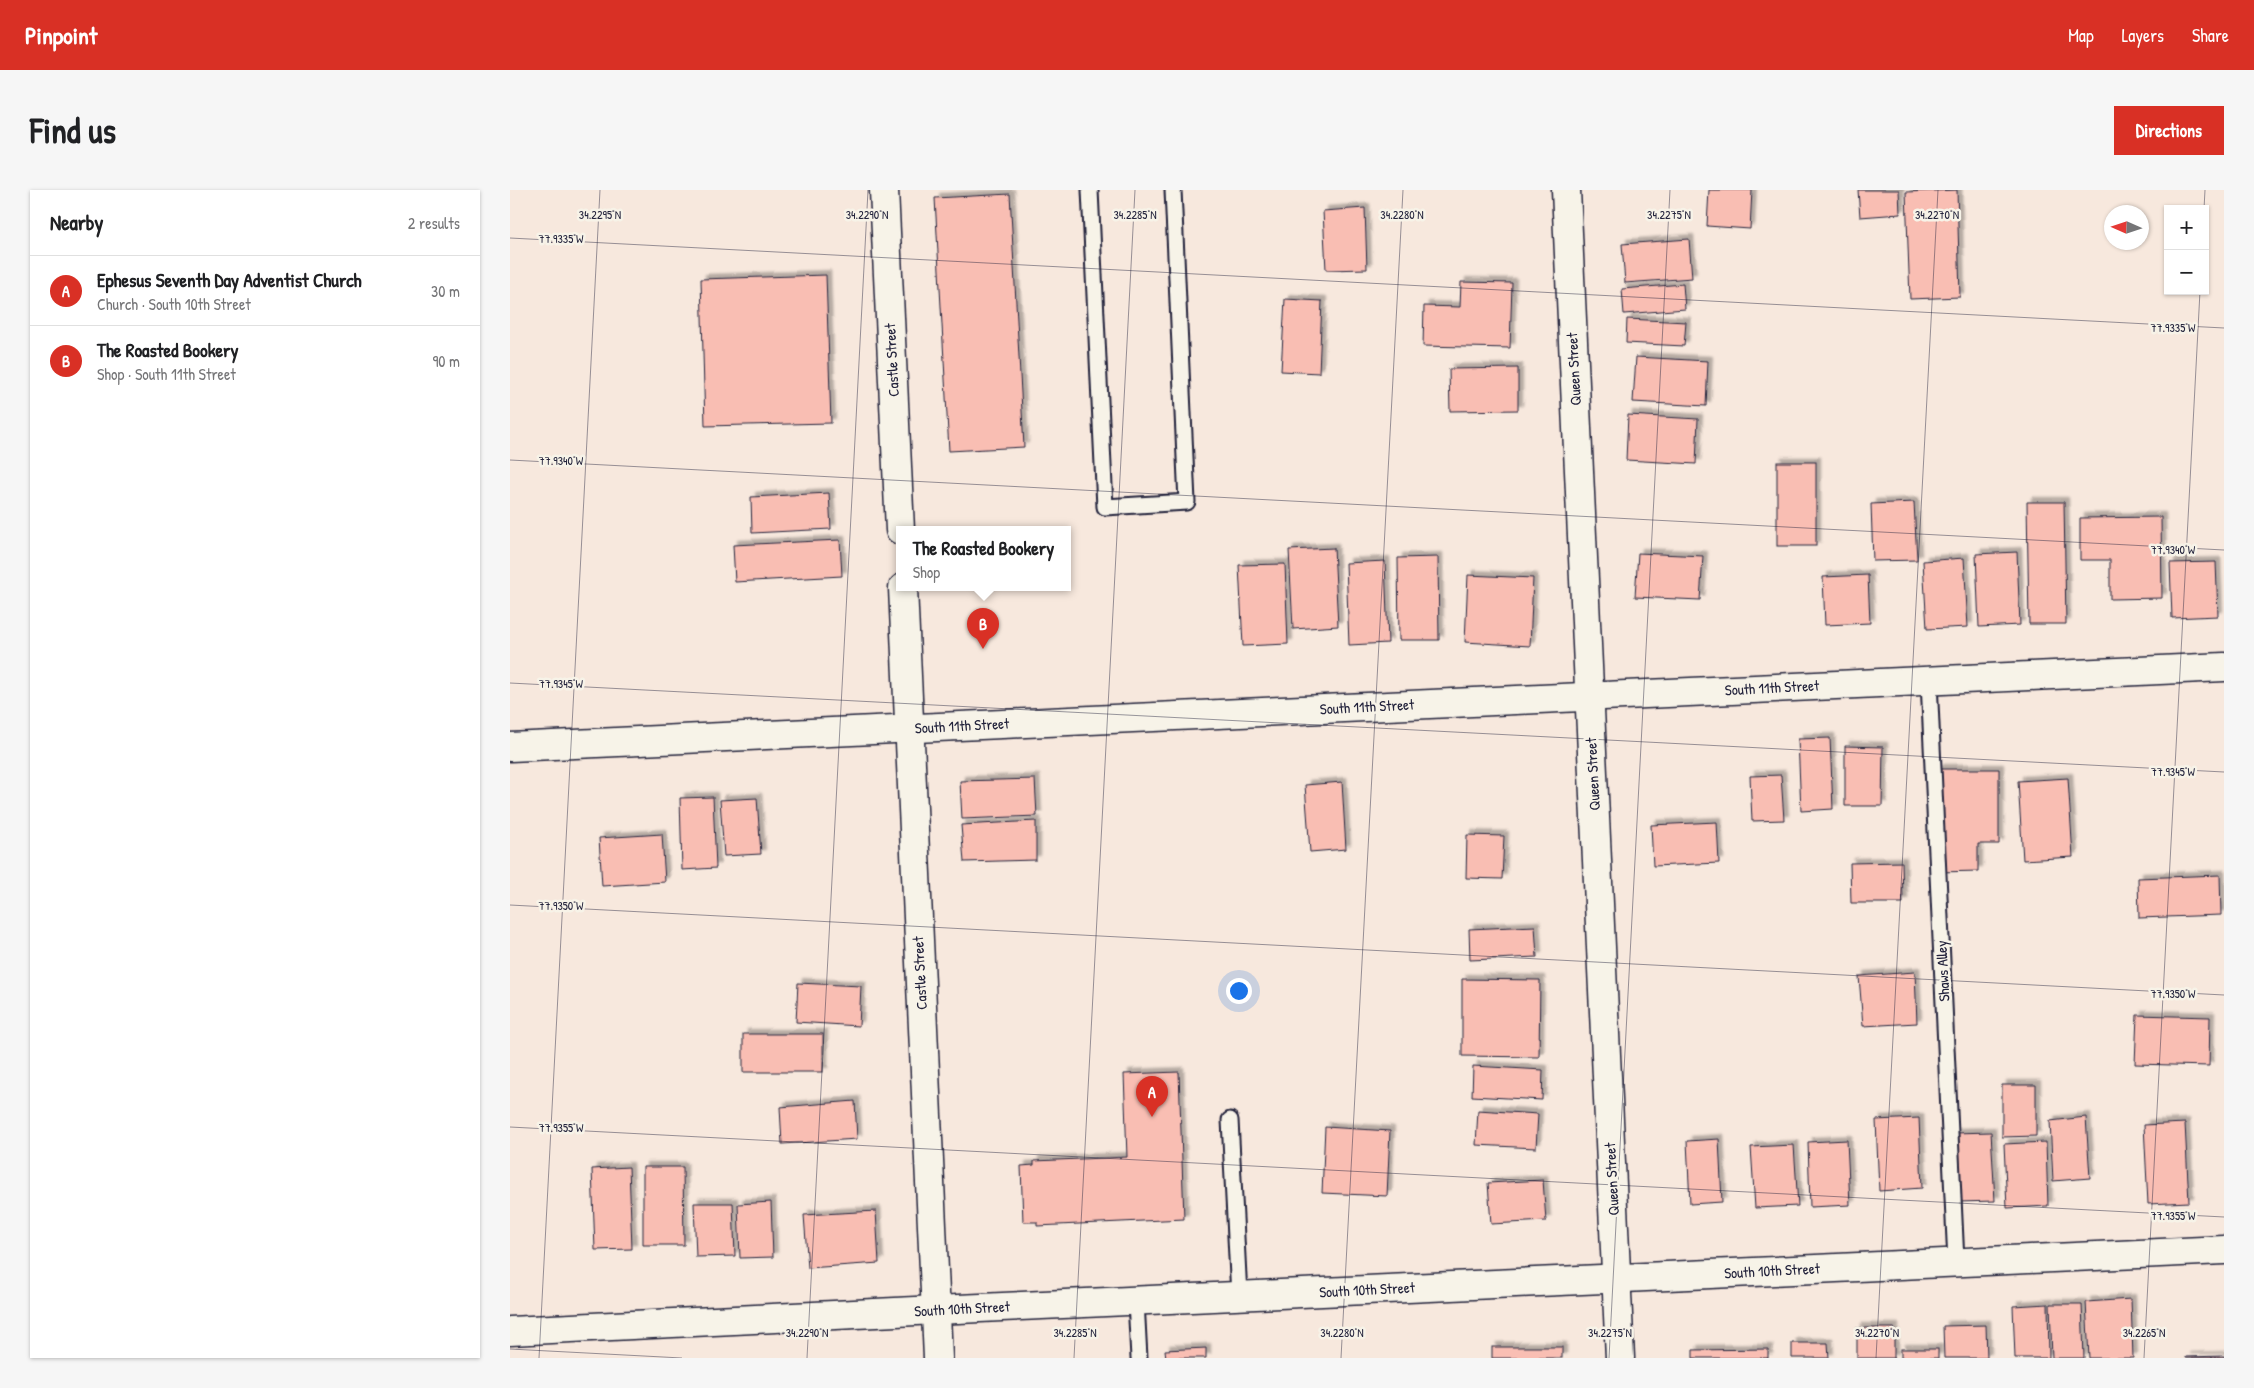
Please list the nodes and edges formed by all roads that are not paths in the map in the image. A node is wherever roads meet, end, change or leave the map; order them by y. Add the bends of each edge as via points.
1 (884, 190) edge
2 (1090, 190) edge
3 (1173, 190) edge
4 (1566, 190) edge
5 (900, 526) edge
6 (902, 591) edge
7 (2224, 667) edge
8 (1929, 680) junction
9 (1589, 696) junction
10 (909, 728) junction
11 (510, 747) edge
12 (1230, 1120) dead end
13 (2224, 1250) edge
14 (1956, 1262) junction
15 (1616, 1278) junction
16 (1239, 1296) junction
17 (1136, 1301) junction
18 (936, 1310) junction
19 (510, 1331) edge
20 (938, 1358) edge
21 (1139, 1358) edge
22 (1620, 1358) edge

1 - 5 street, Castle Street
2 - 3 lane via 1105,507 1187,502
4 - 9 street, Queen Street
6 - 10 street, Castle Street
7 - 8 street, South 11th Street
8 - 9 street, South 11th Street
8 - 14 lane, Shaws Alley
9 - 10 street, South 11th Street
9 - 15 street, Queen Street
10 - 11 street, South 11th Street
10 - 18 street, Castle Street
12 - 16 lane
13 - 14 street, South 10th Street
14 - 15 street, South 10th Street
15 - 16 street, South 10th Street
15 - 22 street, Queen Street
16 - 17 street, South 10th Street
17 - 18 street, South 10th Street
17 - 21 lane
18 - 19 street, South 10th Street
18 - 20 street, Castle Street

